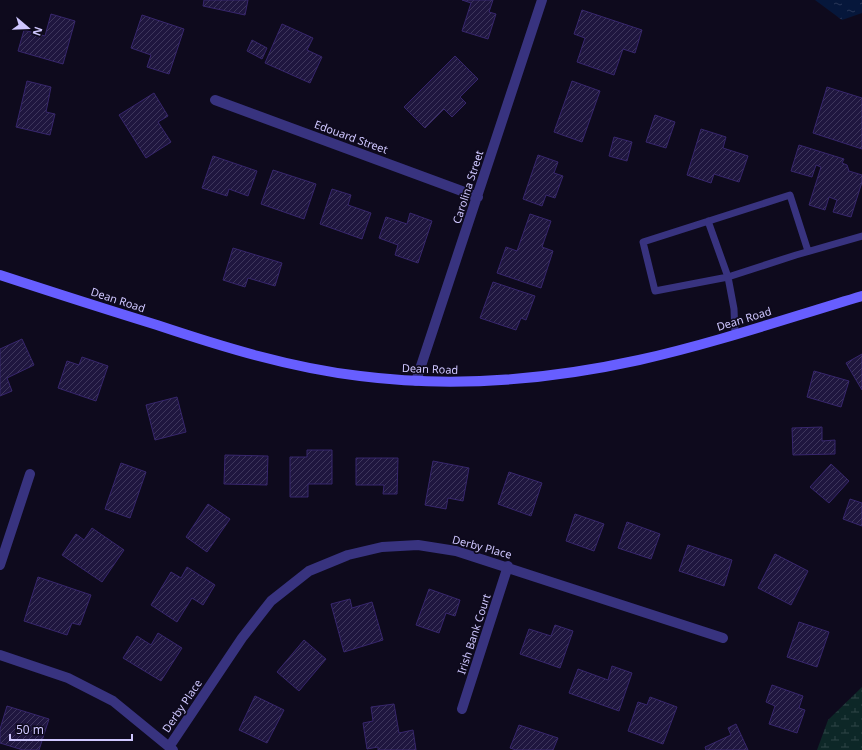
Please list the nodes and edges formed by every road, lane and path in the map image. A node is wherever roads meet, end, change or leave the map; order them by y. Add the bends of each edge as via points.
1 (542, 0) edge
2 (215, 100) dead end
3 (478, 197) junction
4 (708, 221) junction
5 (862, 236) edge
6 (808, 251) junction
7 (0, 275) edge
8 (728, 277) junction
9 (862, 296) edge
10 (734, 334) junction
11 (416, 381) junction
12 (30, 474) dead end
13 (0, 565) edge
14 (508, 566) junction
15 (724, 638) dead end
16 (0, 656) edge
17 (462, 709) dead end
18 (171, 748) edge

1 - 3 street, Carolina Street
2 - 3 street, Edouard Street
3 - 11 street, Carolina Street
4 - 6 lane via 790,195
4 - 8 lane
4 - 8 lane via 643,242 655,291
5 - 6 lane
6 - 8 lane
7 - 11 main road, Dean Road via 270,358 334,372
8 - 10 lane via 734,310
9 - 10 main road, Dean Road
10 - 11 main road, Dean Road via 638,360 556,375 479,381
12 - 13 street
14 - 15 street, Derby Place
14 - 17 street, Irish Bank Court
14 - 18 street, Derby Place via 456,551 418,545 382,547 348,556 310,571 271,601 256,620
16 - 18 street via 68,678 112,701

